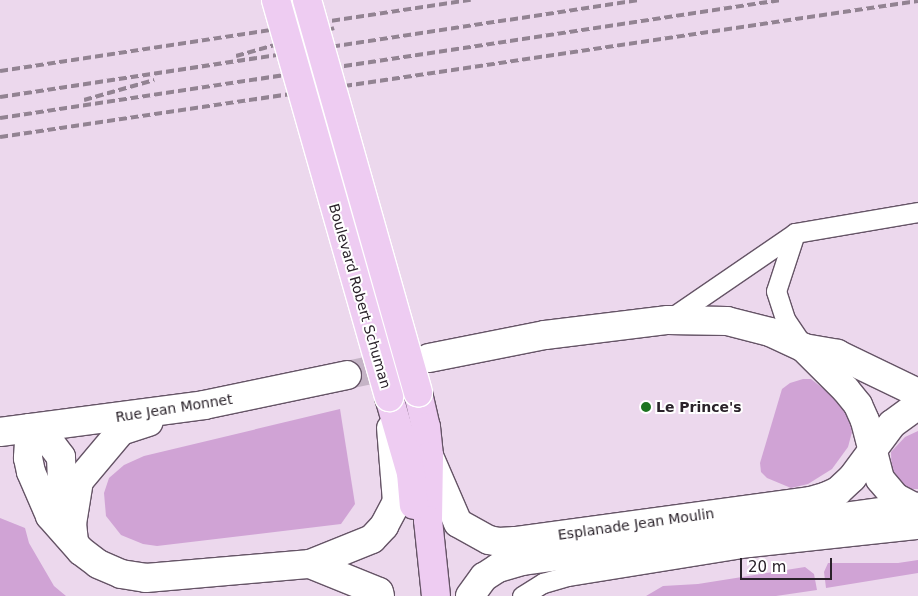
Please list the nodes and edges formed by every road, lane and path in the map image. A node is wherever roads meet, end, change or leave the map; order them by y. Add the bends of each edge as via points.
1 (276, 0) edge
2 (306, 0) edge
3 (918, 212) edge
4 (796, 233) junction
5 (668, 320) junction
6 (804, 348) junction
7 (429, 358) tunnel mouth
8 (347, 375) tunnel mouth
9 (918, 393) edge
10 (389, 397) junction
11 (204, 405) junction
12 (918, 406) edge
13 (30, 428) junction
14 (0, 432) edge
15 (871, 452) junction
16 (429, 456) junction
17 (917, 513) edge
18 (74, 542) junction
19 (310, 564) junction
20 (380, 596) edge
21 (422, 596) edge
22 (436, 596) edge
23 (470, 596) edge
24 (522, 596) edge

1 - 10 main road, Boulevard Robert Schuman, bridge
2 - 16 main road, bridge via 418,393
3 - 4 lane
4 - 5 lane
4 - 6 lane via 776,291 784,319
5 - 6 street via 705,319 748,324
5 - 7 street via 545,335
6 - 9 street via 837,354
6 - 15 street via 858,405 866,421
8 - 11 street, Rue Jean Monnet
10 - 19 street via 397,502 372,539
10 - 21 main road, Boulevard Robert Schuman via 411,472
11 - 13 street, Rue Jean Monnet
11 - 18 street via 121,431 79,481 72,524
12 - 15 street, Esplanade Jean Moulin via 892,424
13 - 14 street, Rue Jean Monnet
13 - 18 street via 62,457 62,501
15 - 16 street, Esplanade Jean Moulin via 838,492 811,501 499,542 481,537 458,523
15 - 17 street via 880,479 895,497
16 - 22 main road via 428,520
17 - 23 street, Esplanade Jean Moulin via 522,561 498,568 484,578
17 - 24 lane via 749,547 567,576 543,583
18 - 19 street via 98,564 121,574 146,578
19 - 20 street via 379,592

